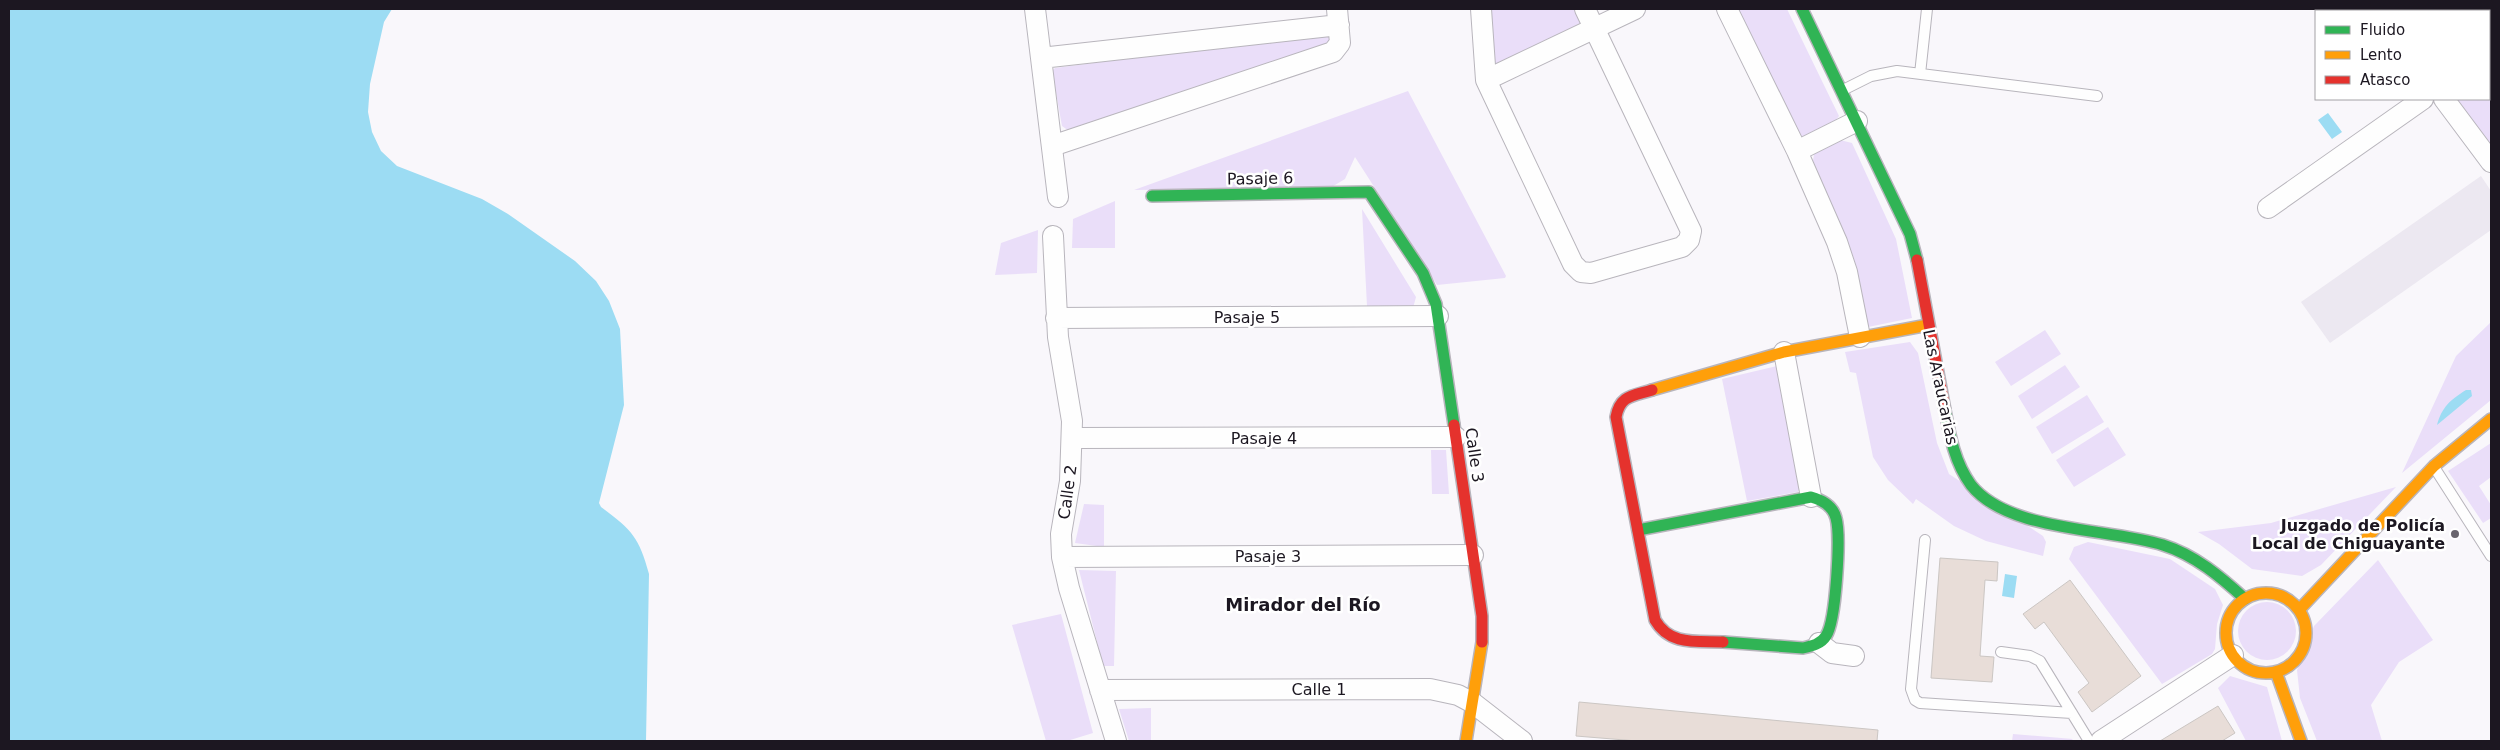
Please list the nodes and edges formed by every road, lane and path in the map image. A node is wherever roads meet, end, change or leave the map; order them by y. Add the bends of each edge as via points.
1 (1035, 9) edge
2 (1481, 9) edge
3 (1585, 9) edge
4 (1635, 9) edge
5 (1727, 9) edge
6 (1802, 9) edge
7 (1927, 9) edge
8 (1338, 17) edge
9 (1594, 28) junction
10 (1041, 58) junction
11 (1920, 74) junction
12 (1486, 80) junction
13 (1842, 91) junction
14 (2097, 96) dead end
15 (2422, 100) edge
16 (2445, 100) edge
17 (1857, 121) junction
18 (1052, 146) junction
19 (1797, 151) junction
20 (2491, 162) edge
21 (1369, 192) joint
22 (1152, 196) dead end
23 (1058, 197) dead end
24 (2268, 208) dead end
25 (1052, 236) dead end
26 (1438, 316) junction
27 (1056, 318) junction
28 (1928, 325) junction
29 (1860, 337) junction
30 (1784, 352) junction
31 (2491, 419) edge
32 (1456, 437) junction
33 (1073, 438) junction
34 (2434, 466) junction
35 (1811, 496) junction
36 (1638, 530) junction
37 (1925, 540) dead end
38 (1473, 555) junction
39 (2491, 556) edge
40 (1062, 557) junction
41 (2245, 599) junction
42 (2300, 610) junction
43 (1819, 643) junction
44 (2001, 652) dead end
45 (2233, 655) junction
46 (1854, 656) dead end
47 (2276, 672) junction
48 (1100, 690) junction
49 (1473, 703) junction
50 (2072, 713) junction
51 (1116, 741) edge
52 (1466, 741) edge
53 (1522, 741) edge
54 (2089, 741) edge
55 (2101, 741) edge
56 (2301, 741) edge

1 - 10 street
2 - 12 street
3 - 9 street
4 - 9 street
5 - 19 street
6 - 13 street, Las Araucarias
7 - 11 lane
8 - 10 street
8 - 18 street via 1340,43 1333,52
9 - 12 street
9 - 12 street via 1689,226 1691,236 1682,247 1591,273 1576,269
10 - 18 street
11 - 13 lane via 1884,73 1856,82
11 - 14 lane
13 - 17 street, Las Araucarias
15 - 24 street
16 - 20 street
17 - 19 street
17 - 28 street, Las Araucarias via 1910,234
18 - 23 street
19 - 29 street via 1843,259
21 - 22 street, Pasaje 6
21 - 26 street, Calle 3 via 1426,277
25 - 27 street, Calle 2
26 - 27 street, Pasaje 5
26 - 32 street, Calle 3
27 - 33 street, Calle 2
28 - 29 street
28 - 41 street, Las Araucarias via 1952,446 1966,476 1989,502 2026,517 2145,540 2184,553 2206,566
29 - 30 street
30 - 35 street
30 - 36 street via 1626,398 1618,405 1616,418
31 - 34 street
32 - 33 street, Pasaje 4
32 - 38 street, Calle 3
33 - 40 street, Calle 2 via 1061,534
34 - 39 lane
34 - 42 street
35 - 36 street
35 - 43 street via 1826,502 1838,527 1829,630
36 - 43 street via 1655,620 1668,636 1803,648
37 - 50 lane via 1911,689 1914,700
38 - 40 street, Pasaje 3
38 - 49 street, Calle 3 via 1483,632
40 - 48 street, Calle 2
41 - 42 street via 2259,593 2274,593 2288,599
41 - 45 street via 2234,608 2227,628
42 - 47 street via 2306,626 2305,643 2298,658
43 - 46 street via 1832,653
44 - 50 lane via 2037,659
45 - 47 street via 2252,670
45 - 55 street
47 - 56 street
48 - 49 street, Calle 1 via 1415,689 1458,695
48 - 51 street, Calle 2
49 - 52 street, Calle 3
49 - 53 street, Calle 1
50 - 54 lane

